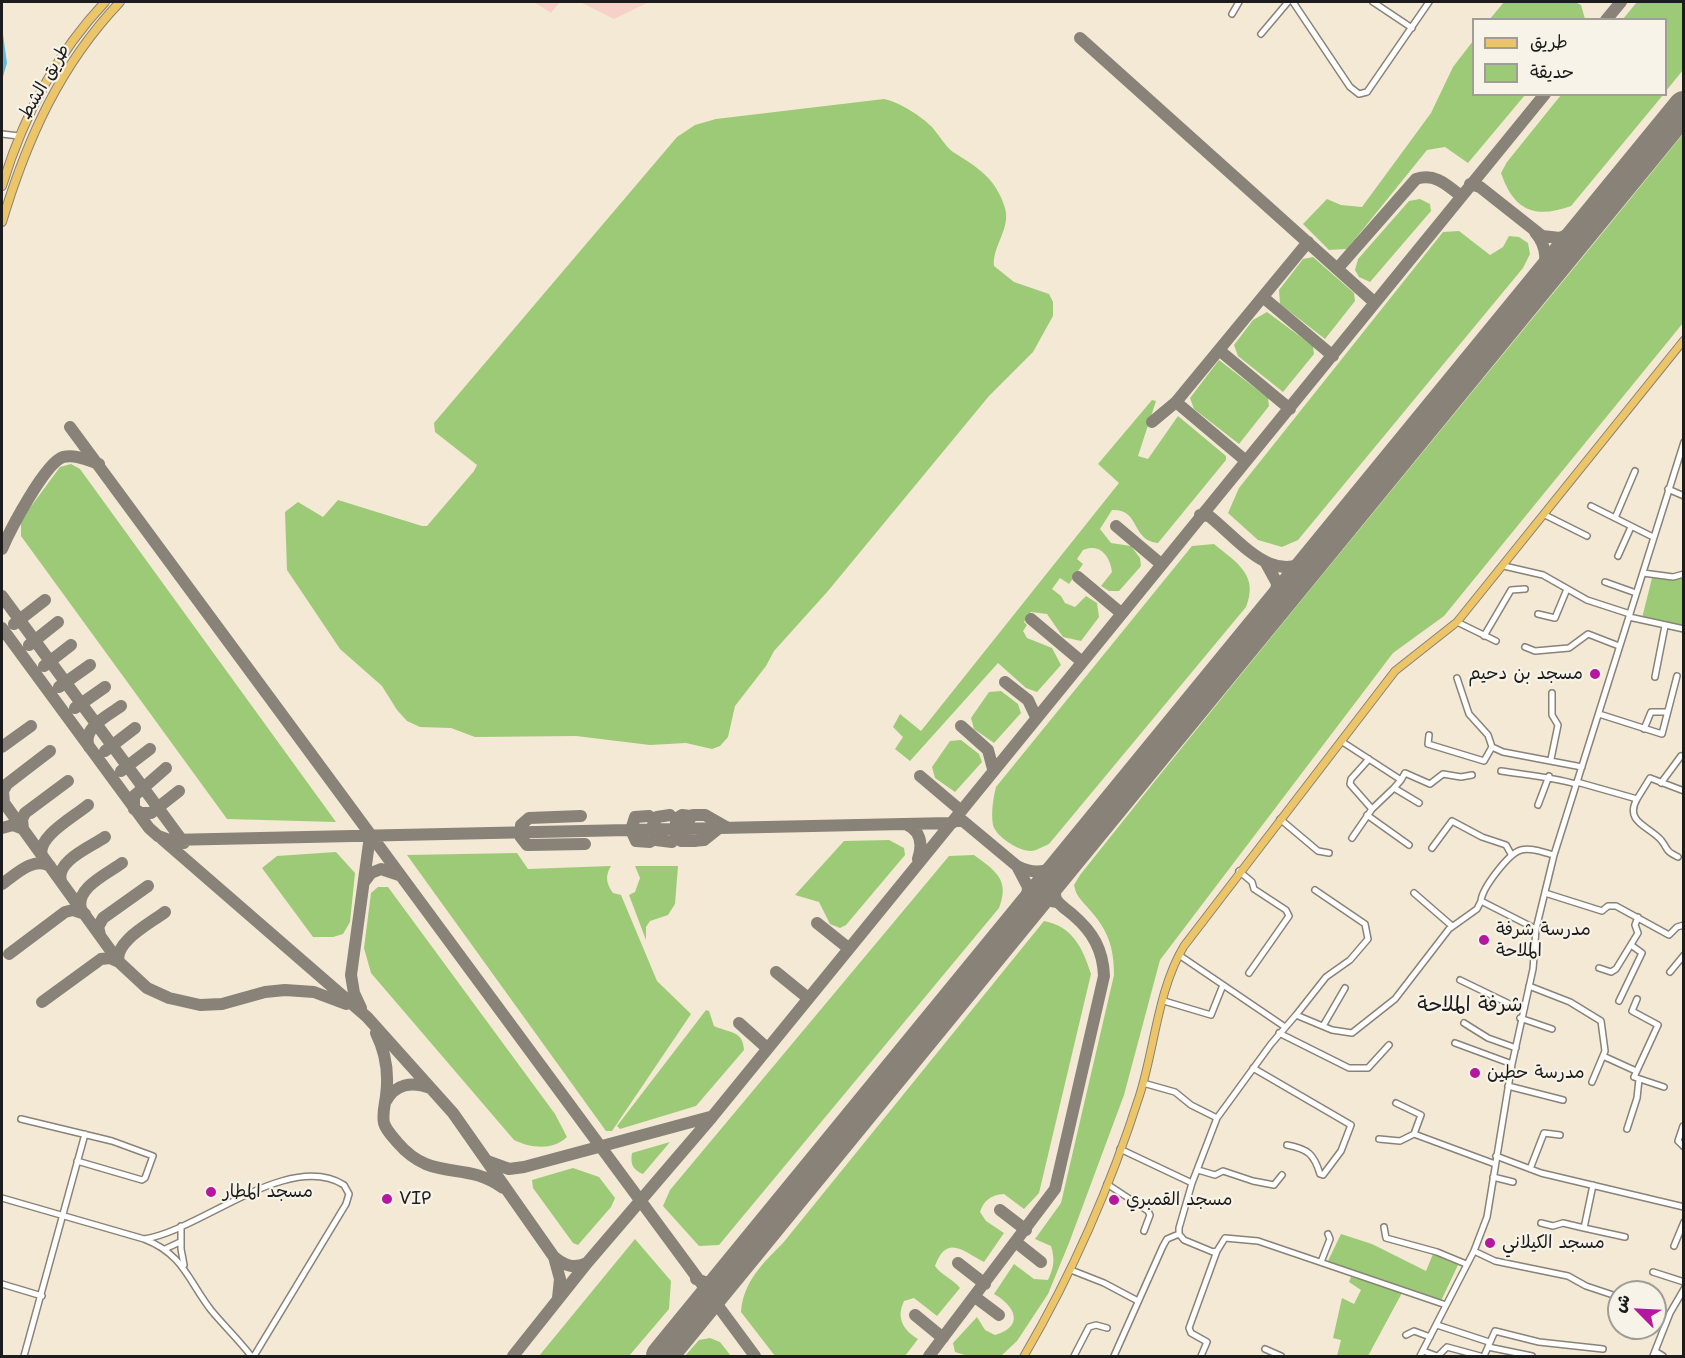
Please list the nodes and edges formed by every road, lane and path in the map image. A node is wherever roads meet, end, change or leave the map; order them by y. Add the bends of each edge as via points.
1 (105, 2) edge
2 (120, 2) edge
3 (1239, 2) edge
4 (1288, 2) edge
5 (1293, 2) edge
6 (1373, 2) edge
7 (1429, 2) edge
8 (1232, 14) dead end
9 (1412, 28) junction
10 (1261, 34) dead end
11 (2, 134) edge
12 (19, 136) junction
13 (2, 186) edge
14 (2, 222) edge
15 (1683, 340) edge
16 (1683, 442) edge
17 (1681, 458) edge
18 (1635, 471) dead end
19 (1668, 489) junction
20 (1683, 496) edge
21 (1591, 506) dead end
22 (1545, 515) junction
23 (1615, 518) junction
24 (1631, 526) junction
25 (1587, 536) dead end
26 (1653, 537) junction
27 (1618, 556) dead end
28 (1504, 566) junction
29 (1643, 573) junction
30 (1683, 574) edge
31 (1605, 582) dead end
32 (1525, 589) dead end
33 (1567, 589) junction
34 (1636, 593) junction
35 (1538, 614) dead end
36 (1629, 615) junction
37 (1457, 622) junction
38 (1665, 626) junction
39 (1683, 629) edge
40 (1484, 636) junction
41 (1496, 641) dead end
42 (1619, 646) junction
43 (1525, 647) dead end
44 (1677, 676) dead end
45 (1655, 677) dead end
46 (1458, 678) dead end
47 (1552, 693) dead end
48 (1666, 712) junction
49 (1599, 714) junction
50 (1644, 729) junction
51 (1429, 735) dead end
52 (1341, 741) junction
53 (1492, 747) junction
54 (1681, 756) dead end
55 (1369, 759) junction
56 (1551, 759) junction
57 (1582, 767) junction
58 (1501, 771) dead end
59 (1472, 775) dead end
60 (1549, 776) junction
61 (1401, 780) junction
62 (1577, 783) junction
63 (1661, 783) junction
64 (1394, 788) junction
65 (1683, 791) edge
66 (1637, 799) junction
67 (1419, 803) dead end
68 (1538, 805) dead end
69 (1372, 809) junction
70 (1367, 815) junction
71 (1280, 819) junction
72 (1352, 838) dead end
73 (1408, 844) dead end
74 (1432, 848) dead end
75 (1329, 853) dead end
76 (1511, 854) junction
77 (1554, 855) junction
78 (1678, 857) dead end
79 (1239, 871) junction
80 (1315, 890) dead end
81 (1414, 893) dead end
82 (1545, 893) junction
83 (1480, 901) junction
84 (1638, 917) junction
85 (1683, 925) edge
86 (1452, 926) junction
87 (1536, 929) junction
88 (1631, 945) junction
89 (1179, 955) junction
90 (1683, 955) edge
91 (1599, 968) dead end
92 (1670, 972) dead end
93 (1249, 973) dead end
94 (1460, 980) dead end
95 (1222, 985) junction
96 (1530, 986) junction
97 (1345, 988) dead end
98 (1637, 999) dead end
99 (1164, 1001) junction
100 (1619, 1001) dead end
101 (1522, 1010) junction
102 (1296, 1015) junction
103 (1520, 1018) junction
104 (1464, 1023) dead end
105 (1323, 1026) junction
106 (1285, 1028) junction
107 (1552, 1029) dead end
108 (1279, 1033) junction
109 (1455, 1043) dead end
110 (1389, 1045) dead end
111 (1516, 1048) junction
112 (1603, 1056) junction
113 (1512, 1064) junction
114 (1253, 1068) junction
115 (1636, 1071) junction
116 (1639, 1079) junction
117 (1592, 1082) dead end
118 (1143, 1083) junction
119 (1508, 1086) junction
120 (1664, 1087) dead end
121 (1563, 1100) dead end
122 (1396, 1103) dead end
123 (1217, 1118) junction
124 (21, 1119) dead end
125 (1683, 1126) edge
126 (1627, 1129) dead end
127 (85, 1134) junction
128 (1414, 1134) junction
129 (1560, 1135) dead end
130 (1379, 1139) dead end
131 (1287, 1145) dead end
132 (1683, 1147) edge
133 (1120, 1149) junction
134 (1496, 1156) junction
135 (77, 1161) junction
136 (1495, 1164) junction
137 (1530, 1169) junction
138 (1198, 1170) junction
139 (1282, 1175) dead end
140 (1493, 1177) junction
141 (1513, 1182) dead end
142 (1192, 1183) junction
143 (1107, 1184) junction
144 (1593, 1185) junction
145 (2, 1198) edge
146 (1683, 1207) edge
147 (63, 1216) junction
148 (1683, 1222) edge
149 (1541, 1223) dead end
150 (181, 1226) junction
151 (1384, 1227) dead end
152 (1584, 1228) junction
153 (1144, 1231) dead end
154 (1179, 1234) junction
155 (1328, 1234) dead end
156 (1624, 1237) dead end
157 (144, 1239) junction
158 (180, 1242) junction
159 (1674, 1246) dead end
160 (165, 1249) junction
161 (1217, 1251) junction
162 (1474, 1251) junction
163 (1321, 1262) junction
164 (1466, 1264) junction
165 (186, 1269) junction
166 (1071, 1270) junction
167 (1653, 1272) dead end
168 (1683, 1282) edge
169 (2, 1284) edge
170 (1683, 1289) edge
171 (1607, 1293) edge
172 (42, 1296) junction
173 (1138, 1301) junction
174 (1681, 1301) edge
175 (1446, 1305) junction
176 (1437, 1326) junction
177 (1107, 1328) dead end
178 (1406, 1335) dead end
179 (1430, 1337) junction
180 (1488, 1345) junction
181 (1265, 1349) dead end
182 (1603, 1349) dead end
183 (1422, 1354) edge
184 (1654, 1354) edge
185 (24, 1356) edge
186 (253, 1356) edge
187 (1024, 1356) edge
188 (1074, 1356) edge
189 (1114, 1356) edge
190 (1201, 1356) edge
191 (1281, 1356) edge
192 (1437, 1356) edge
193 (1482, 1356) edge
194 (1532, 1356) edge
195 (1663, 1356) edge

1 - 12 highway, طريق الشط via 61,57
2 - 14 highway, طريق الشط via 84,44 50,98 21,160
3 - 8 street
4 - 10 street
5 - 9 street via 1350,87 1359,94 1367,92
6 - 9 street
7 - 9 street
11 - 12 street
12 - 13 highway, طريق الشط
15 - 22 main road
16 - 17 street
17 - 19 street
18 - 23 street
19 - 20 street
19 - 26 street
21 - 23 street
22 - 25 street
22 - 28 main road
23 - 24 street
24 - 26 street
24 - 27 street
26 - 29 street
28 - 33 street via 1543,575
28 - 37 main road
29 - 30 street via 1673,577
29 - 34 street
31 - 34 street
32 - 40 street via 1511,590
33 - 35 street via 1555,618
33 - 36 street
34 - 36 street
36 - 38 street
36 - 42 street
37 - 40 street
37 - 52 main road via 1399,666
38 - 39 street
38 - 45 street
40 - 41 street
42 - 43 street via 1587,634 1572,647 1535,651
42 - 49 street
44 - 48 street
46 - 53 street via 1469,714 1488,735
47 - 56 street via 1552,715 1558,725
48 - 50 street via 1651,712
48 - 50 street via 1669,714 1662,734
49 - 50 street
49 - 57 street
51 - 53 street via 1428,744 1484,761
52 - 55 street
52 - 71 main road
53 - 56 street
54 - 63 street
55 - 61 street
55 - 69 street via 1350,784
56 - 57 street
57 - 62 street
58 - 60 street
59 - 61 street via 1443,774 1430,784 1405,773
60 - 62 street
60 - 68 street
61 - 64 street
62 - 66 street
62 - 77 street
63 - 65 street
63 - 66 street via 1648,778
64 - 67 street
64 - 69 street
66 - 78 street via 1633,808 1635,819
69 - 70 street
70 - 72 street
70 - 73 street
71 - 75 street via 1316,850
71 - 79 main road
74 - 76 street via 1452,822 1506,845
76 - 77 street via 1527,849
76 - 83 street via 1483,891
77 - 82 street
79 - 89 main road
79 - 93 street via 1254,889 1289,916
80 - 102 street via 1365,924 1368,939 1350,960 1326,977
81 - 86 street
82 - 84 street via 1602,911 1613,905
82 - 87 street
83 - 86 street via 1477,909
83 - 87 street
84 - 85 street via 1669,935
84 - 88 street via 1638,933
86 - 105 street via 1398,996 1351,1034
87 - 96 street
88 - 91 street via 1615,970
88 - 100 street via 1642,953
89 - 95 street
89 - 99 main road
90 - 92 street
94 - 101 street
95 - 99 street via 1211,1015
95 - 106 street
96 - 101 street
96 - 112 street via 1570,1002 1601,1022
97 - 105 street
98 - 115 street via 1632,1011 1658,1024
99 - 118 main road
101 - 103 street
102 - 105 street
102 - 106 street
103 - 107 street
103 - 111 street
104 - 111 street via 1488,1038
106 - 108 street
108 - 110 street via 1352,1069 1368,1068
108 - 114 street
109 - 113 street
111 - 113 street
112 - 115 street
112 - 117 street
113 - 119 street
114 - 123 street
114 - 131 street via 1351,1125 1341,1151 1323,1175 1309,1152
115 - 116 street via 1634,1077
116 - 120 street
116 - 126 street via 1638,1098
118 - 123 street via 1174,1092
118 - 133 main road
119 - 121 street
119 - 134 street
122 - 128 street via 1420,1115
123 - 138 street
124 - 127 street
125 - 132 street via 1678,1141
127 - 135 street
127 - 135 street via 149,1153 153,1158 142,1180
128 - 130 street via 1400,1141
128 - 136 street
129 - 137 street via 1544,1133
133 - 142 street
133 - 143 main road
134 - 136 street
134 - 137 street
135 - 147 street
136 - 140 street
137 - 144 street
138 - 139 street via 1215,1175 1223,1171 1275,1185
138 - 142 street
140 - 141 street
140 - 162 street via 1487,1217
142 - 154 street
143 - 153 street via 1148,1211
143 - 166 main road
144 - 146 street
144 - 152 street
145 - 147 street
147 - 157 street
147 - 172 street
148 - 159 street
149 - 152 street
150 - 157 street
150 - 158 street
150 - 186 street via 279,1182 317,1178 338,1181 346,1188 346,1204
151 - 164 street via 1386,1238
152 - 156 street
154 - 161 street
154 - 173 street via 1167,1239
155 - 163 street via 1330,1239
157 - 160 street
158 - 160 street
158 - 165 street
160 - 165 street
161 - 163 street via 1228,1237 1281,1247
161 - 190 street via 1189,1328 1206,1340
162 - 164 street
162 - 171 street via 1495,1262 1568,1276
163 - 175 street
164 - 175 street
165 - 186 street via 209,1308
166 - 173 street
166 - 187 main road
167 - 168 street
169 - 172 street
170 - 174 street
172 - 185 street
173 - 189 street
174 - 184 street
175 - 176 street
176 - 179 street
176 - 180 street
177 - 188 street via 1089,1327
178 - 179 street via 1414,1331
179 - 183 street
180 - 182 street via 1495,1331 1539,1342
180 - 193 street
180 - 194 street
181 - 191 street
183 - 192 street
184 - 195 street
192 - 193 street via 1447,1347

